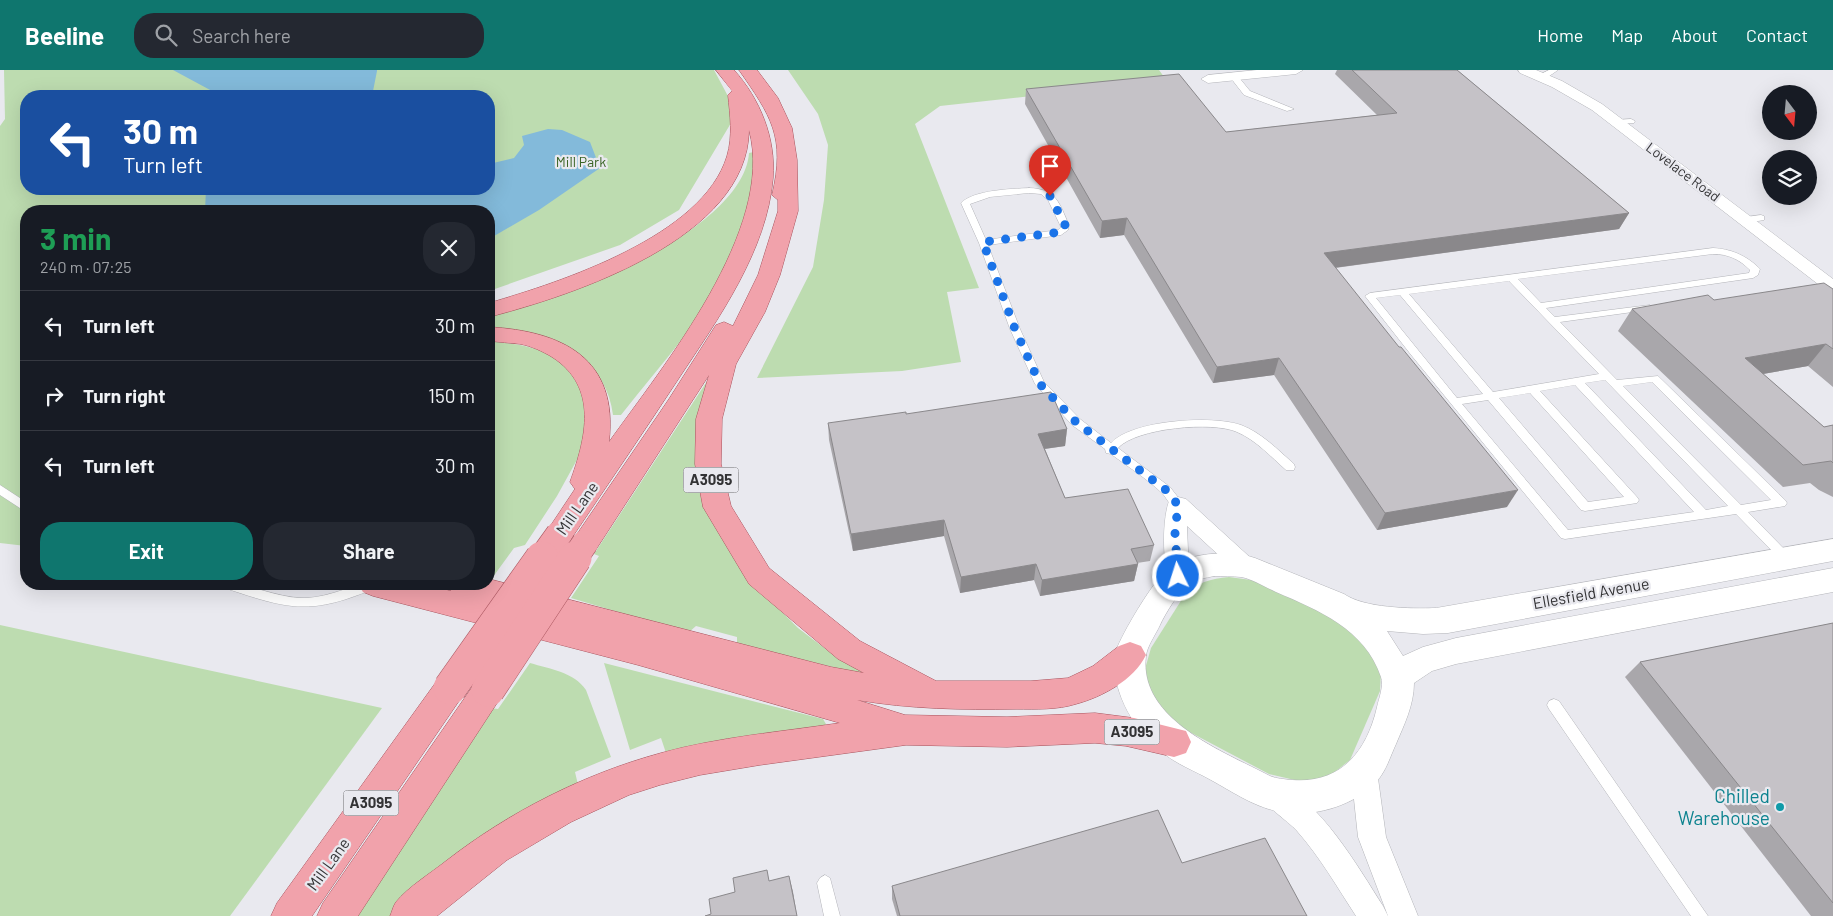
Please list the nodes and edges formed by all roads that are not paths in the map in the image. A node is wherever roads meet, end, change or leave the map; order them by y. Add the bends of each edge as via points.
1 (1290, 70) edge
2 (1525, 70) edge
3 (1548, 73) edge
4 (736, 74) edge
5 (1234, 77) junction
6 (1208, 79) dead end
7 (1290, 109) dead end
8 (788, 177) junction
9 (983, 242) junction
10 (1512, 279) junction
11 (1833, 287) edge
12 (1403, 292) junction
13 (1538, 306) junction
14 (1660, 306) edge
15 (495, 308) edge
16 (1552, 320) junction
17 (495, 335) edge
18 (1611, 380) junction
19 (1577, 381) junction
20 (1533, 389) junction
21 (1491, 396) junction
22 (1455, 402) junction
23 (1110, 450) junction
24 (1290, 468) dead end
25 (0, 489) edge
26 (20, 504) edge
27 (1178, 505) junction
28 (1739, 509) junction
29 (1704, 514) junction
30 (571, 533) junction
31 (1833, 550) edge
32 (1786, 558) junction
33 (1245, 566) junction
34 (1178, 576) junction
35 (1833, 580) edge
36 (247, 590) edge
37 (360, 590) edge
38 (397, 590) edge
39 (485, 590) edge
40 (1348, 612) junction
41 (1130, 655) junction
42 (1398, 677) junction
43 (932, 694) junction
44 (1554, 705) dead end
45 (905, 730) junction
46 (1174, 742) junction
47 (1364, 771) junction
48 (1276, 795) junction
49 (825, 884) dead end
50 (290, 916) edge
51 (336, 916) edge
52 (409, 916) edge
53 (832, 916) edge
54 (1373, 916) edge
55 (1403, 916) edge
56 (1700, 916) edge

1 - 5 street
2 - 3 street, Lovelace Road
3 - 11 street, Lovelace Road via 1574,93 1624,121 1754,219
4 - 8 main road, Mill Lane / A3095 via 771,98 786,141
4 - 15 main road via 740,122 737,152 729,175 702,210 660,241 601,271 556,290
4 - 30 main road, Mill Lane / A3095 via 752,109 762,150 763,178 749,232 738,261 704,321
5 - 6 street
5 - 7 lane via 1247,92
8 - 30 main road, Mill Lane / A3095 via 763,258 751,284 678,405
8 - 43 main road, A3095 via 788,211 769,275 724,364 709,419 708,464 717,507 759,576 849,650
9 - 9 lane via 965,205 966,200 975,197 1042,191 1050,196 1065,225 1064,230 1056,234
9 - 23 lane via 1015,329 1040,384 1076,422
10 - 12 lane
10 - 13 lane
10 - 13 lane via 1713,251 1739,256 1755,269 1753,275
12 - 21 lane
12 - 22 lane via 1370,296
13 - 16 lane
14 - 16 lane
16 - 18 lane
17 - 30 main road, A3095 via 524,338 554,347 581,367 592,385 598,411 596,449
18 - 19 lane
18 - 28 lane
18 - 28 lane via 1654,378 1782,503
19 - 20 lane
19 - 29 lane
20 - 21 lane
20 - 21 lane via 1633,500 1585,507
21 - 22 lane
22 - 29 lane via 1565,535
23 - 24 lane via 1130,434 1214,423 1236,426 1250,434
23 - 27 lane via 1166,490
25 - 26 lane
27 - 33 street
27 - 34 street via 1175,533
28 - 29 lane
28 - 32 lane
30 - 50 main road, Mill Lane / A3095, bridge via 450,688
30 - 51 main road, Mill Lane / A3095, bridge via 488,690
31 - 32 street, Ellesfield Avenue
32 - 40 street, Ellesfield Avenue via 1437,621 1390,619
33 - 34 street via 1214,564
33 - 40 street
34 - 41 street via 1153,608
35 - 42 street, Ellesfield Avenue via 1456,651 1423,660
36 - 37 lane via 305,603
38 - 45 main road, A3095 via 835,707
39 - 43 main road, A3095 via 830,681 886,691
40 - 42 street via 1373,635
41 - 43 main road, A3095 via 1104,677 1062,693
41 - 46 street via 1131,678 1140,702 1153,722
42 - 47 street via 1392,715
44 - 56 lane
45 - 46 main road, A3095 via 993,732 1108,728
45 - 52 main road, A3095 via 741,752 633,778 592,794 520,832 472,863
46 - 48 street
47 - 48 street via 1344,786 1322,795
47 - 55 street via 1372,837
48 - 54 street via 1305,820 1326,846
49 - 53 lane

